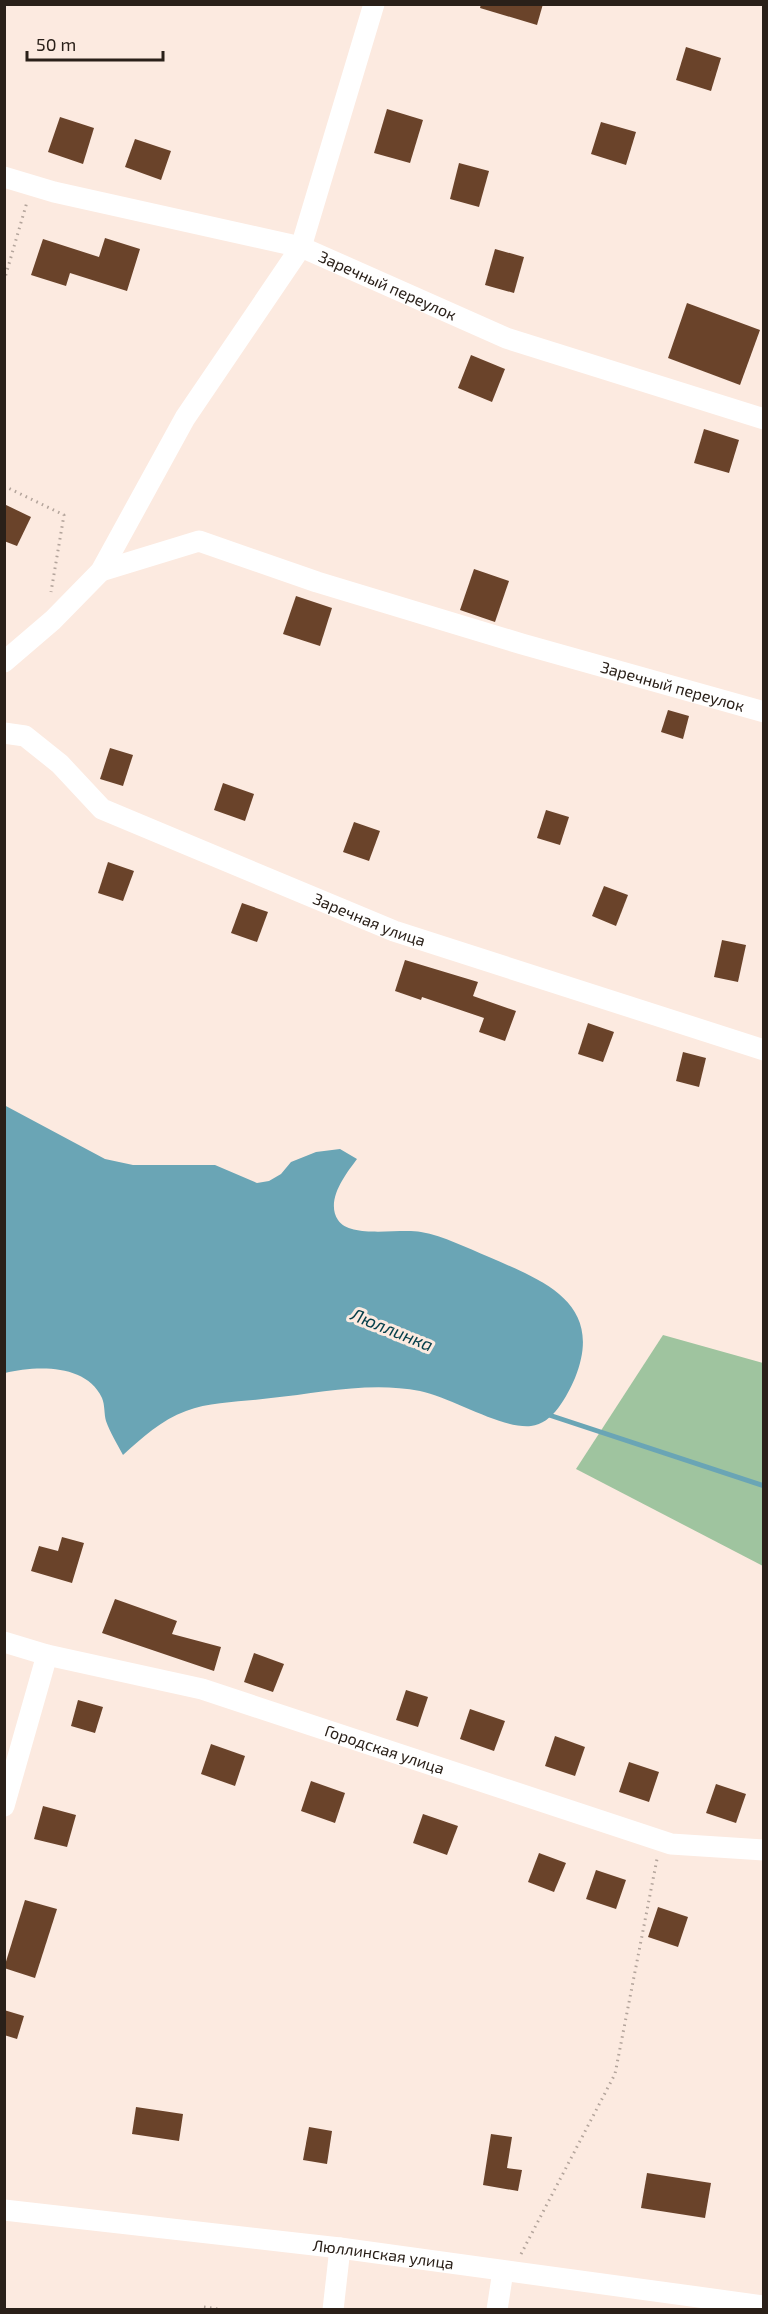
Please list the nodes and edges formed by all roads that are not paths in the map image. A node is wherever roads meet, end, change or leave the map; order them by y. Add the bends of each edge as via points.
1 (374, 4) edge
2 (4, 177) edge
3 (301, 247) junction
4 (764, 419) edge
5 (101, 571) junction
6 (4, 662) edge
7 (764, 712) edge
8 (4, 733) edge
9 (764, 1050) edge
10 (4, 1642) edge
11 (47, 1655) junction
12 (4, 1806) edge
13 (764, 1850) edge
14 (4, 2210) edge
15 (340, 2248) junction
16 (507, 2271) junction
17 (764, 2306) edge
18 (333, 2310) edge
19 (497, 2310) edge

1 - 3 street
2 - 3 street, Заречный переулок
3 - 4 street, Заречный переулок via 506,338
3 - 5 street via 185,418
5 - 6 street
5 - 7 street, Заречный переулок via 199,541 317,582
8 - 9 street, Заречная улица via 25,736 60,764 102,809 362,918
10 - 11 street, Городская улица
11 - 12 street
11 - 13 street, Городская улица via 202,1689 671,1844
14 - 15 street, Люллинская улица
15 - 16 street, Люллинская улица
15 - 18 street
16 - 17 street, Люллинская улица
16 - 19 street

